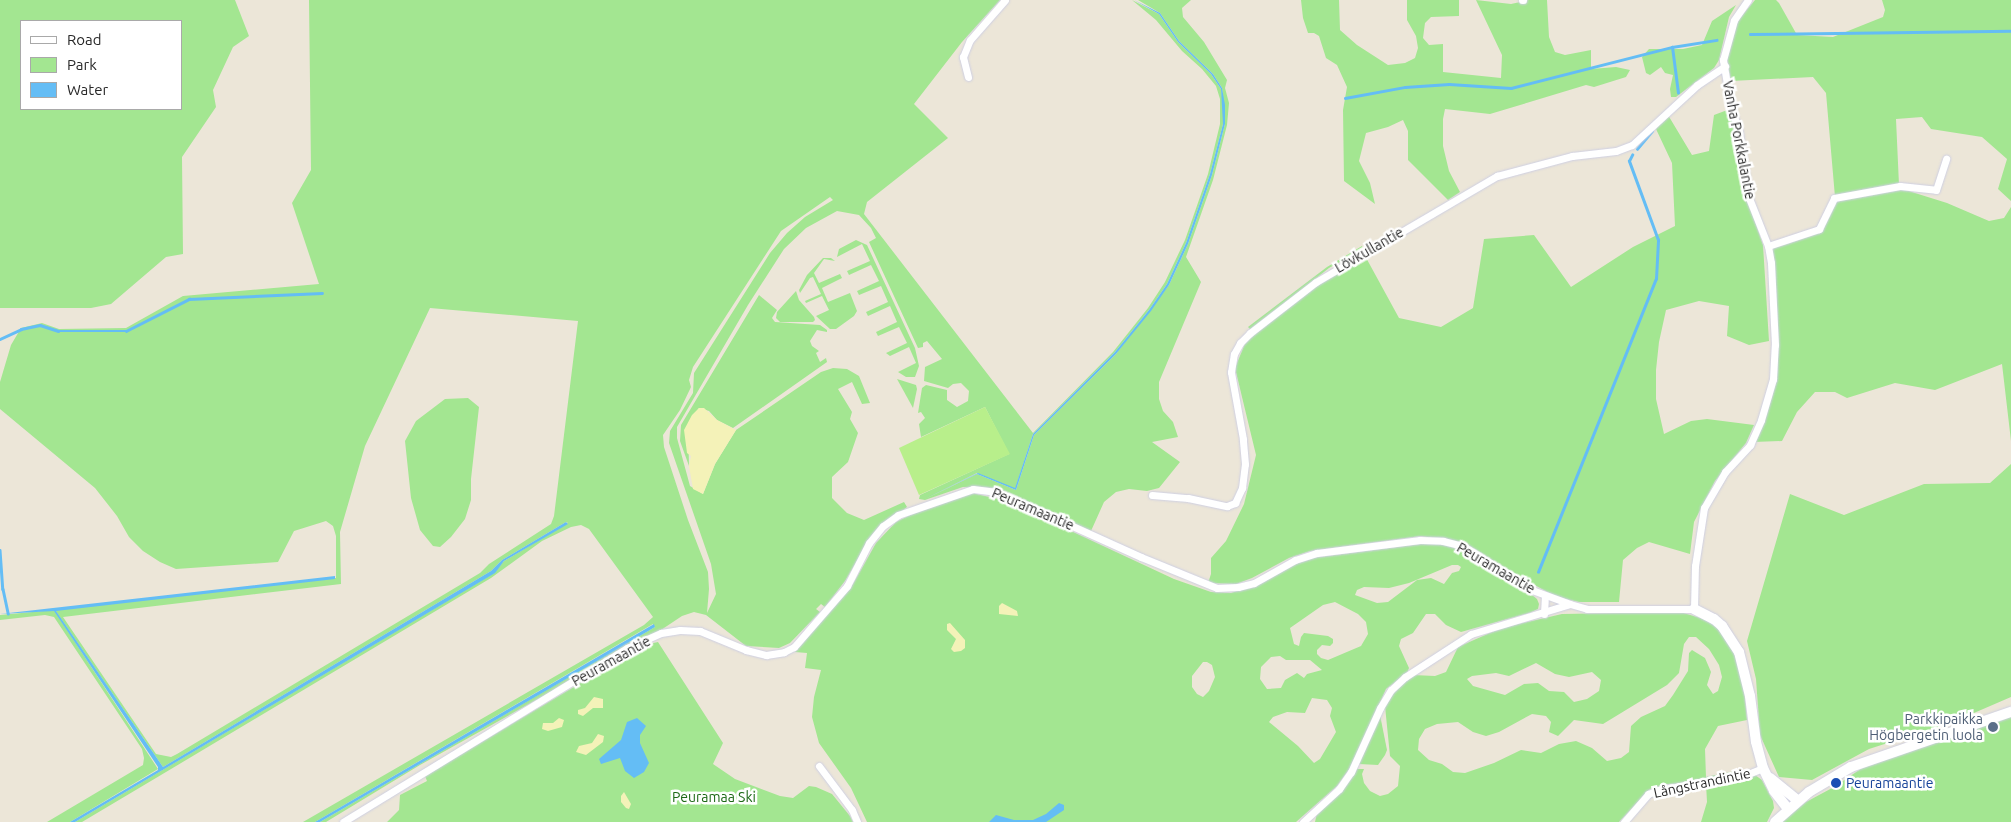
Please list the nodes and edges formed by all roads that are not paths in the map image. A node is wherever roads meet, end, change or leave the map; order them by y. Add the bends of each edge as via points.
1 (1005, 0) edge
2 (1744, 1) edge
3 (1724, 66) junction
4 (968, 77) dead end
5 (1946, 159) dead end
6 (1768, 246) junction
7 (1152, 495) dead end
8 (1545, 596) junction
9 (1570, 604) junction
10 (1694, 609) junction
11 (1544, 614) junction
12 (2011, 712) edge
13 (819, 766) dead end
14 (1766, 773) junction
15 (1798, 801) junction
16 (1788, 809) junction
17 (343, 822) edge
18 (857, 822) edge
19 (1303, 822) edge
20 (1624, 822) edge
21 (1775, 822) edge

1 - 4 street via 970,40 963,57
2 - 3 street, Vanha Porkkalantie via 1728,39
3 - 6 street, Vanha Porkkalantie via 1749,198
3 - 7 street, Lövkullantie via 1697,85 1640,140 1628,147 1572,156 1497,176 1322,278 1250,333 1234,354 1231,372 1244,439 1242,488 1235,503 1227,506
5 - 6 street via 1936,190 1900,186 1834,198 1819,229
6 - 10 street, Vanha Porkkalantie via 1775,345 1773,378 1750,445 1725,472 1704,508 1695,566
8 - 9 street, Peuramaantie
8 - 11 street
8 - 17 street, Peuramaantie via 1463,546 1420,540 1317,553 1295,560 1254,583 1217,588 1141,558 997,492 973,489 898,515 883,526 847,586 794,647 766,655 700,631 661,633 627,648
9 - 10 street, Peuramaantie via 1587,609
9 - 11 street
10 - 14 street via 1722,626 1739,652 1750,696 1756,742
11 - 19 street via 1471,634 1405,677 1391,690 1380,708 1352,772 1339,789
12 - 15 street via 1858,764
13 - 18 street via 852,810
14 - 15 street
14 - 16 street via 1774,791
14 - 20 street, Långstrandintie via 1659,790 1648,794
15 - 16 street
16 - 21 street

